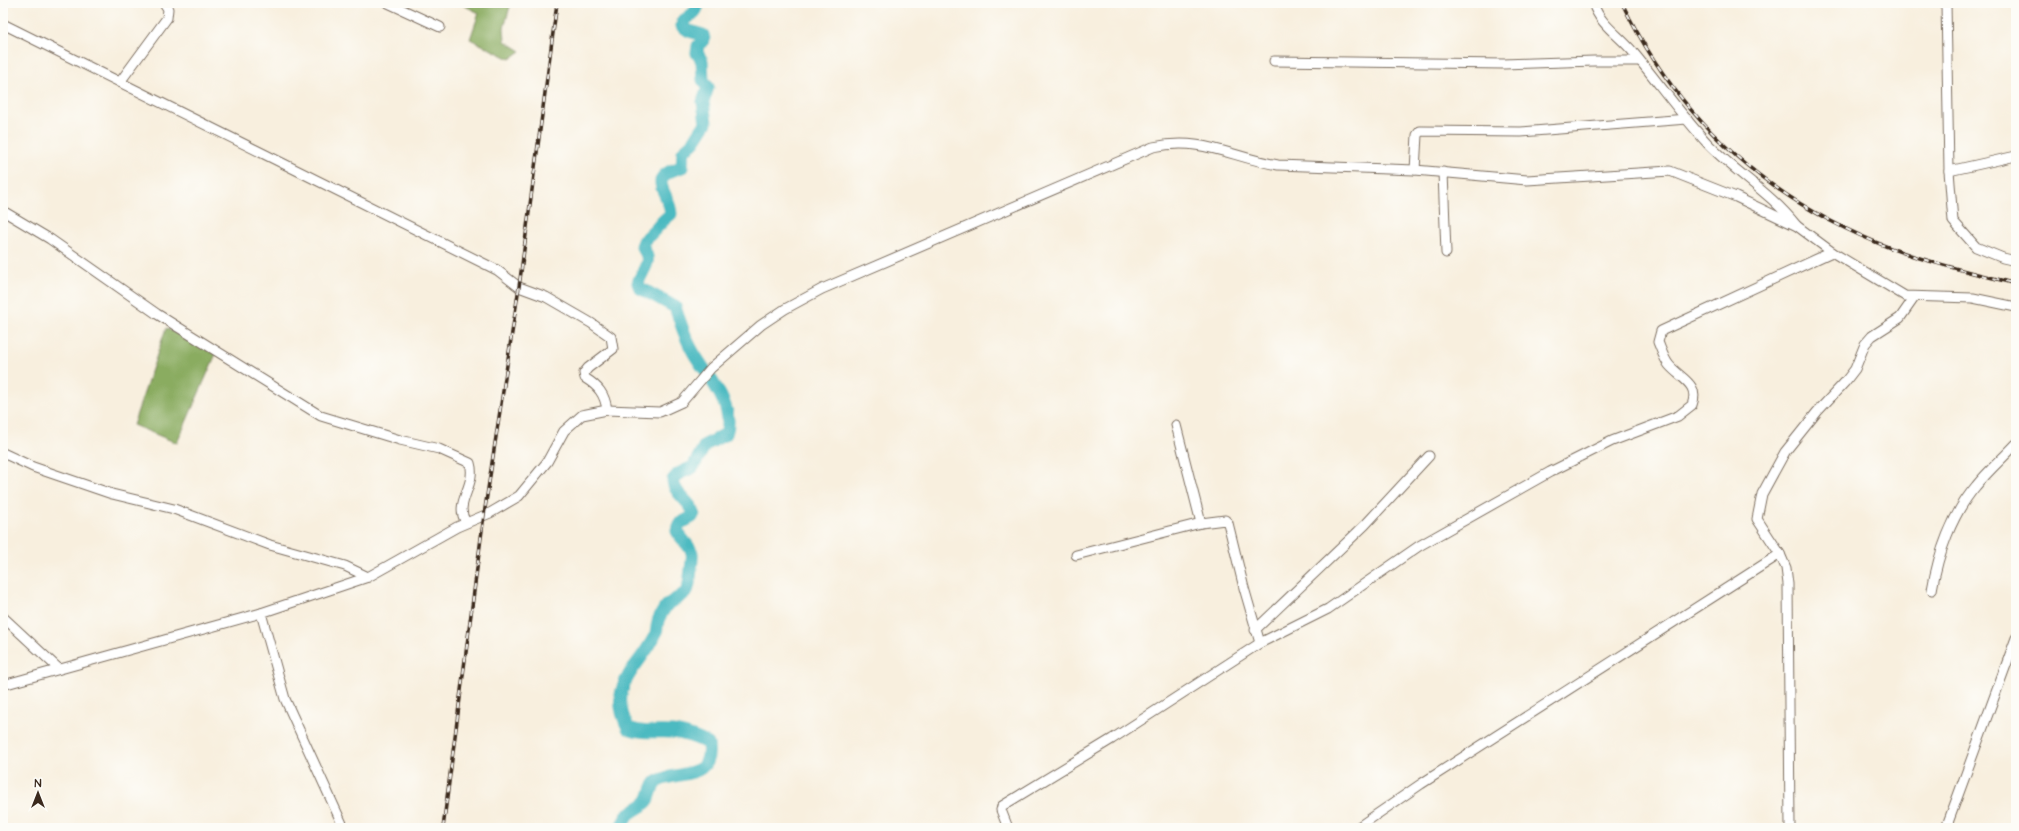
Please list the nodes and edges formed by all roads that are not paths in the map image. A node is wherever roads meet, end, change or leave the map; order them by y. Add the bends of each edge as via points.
1 (164, 3) edge
2 (388, 3) edge
3 (1593, 3) edge
4 (1946, 3) edge
5 (3, 24) edge
6 (440, 27) dead end
7 (1274, 61) dead end
8 (1639, 61) junction
9 (120, 82) junction
10 (1686, 119) junction
11 (2016, 156) edge
12 (1415, 170) junction
13 (1444, 172) junction
14 (1949, 172) junction
15 (3, 211) edge
16 (1797, 226) junction
17 (1832, 252) junction
18 (1446, 253) dead end
19 (2016, 261) edge
20 (1914, 298) junction
21 (2016, 307) edge
22 (607, 410) junction
23 (1176, 425) dead end
24 (2016, 444) edge
25 (3, 453) edge
26 (1429, 456) dead end
27 (466, 522) junction
28 (1201, 523) junction
29 (1780, 554) junction
30 (1076, 555) dead end
31 (368, 577) junction
32 (1932, 590) dead end
33 (261, 613) junction
34 (3, 617) edge
35 (1255, 630) junction
36 (2016, 638) edge
37 (1260, 643) junction
38 (59, 669) junction
39 (3, 685) edge
40 (344, 828) edge
41 (1008, 828) edge
42 (1357, 828) edge
43 (1790, 828) edge
44 (1946, 828) edge

1 - 9 street via 168,8 167,18
2 - 6 street
3 - 8 street via 1600,18 1634,52
4 - 14 street
5 - 9 street
7 - 8 street via 1504,64
8 - 10 street
9 - 22 street via 497,270 519,287 546,297 591,322 611,337 613,349 584,373 585,378 595,384 603,394
10 - 12 street via 1521,132 1420,131 1417,134
10 - 16 street via 1719,154 1783,208
11 - 14 street
12 - 13 street
12 - 22 street via 1278,165 1255,162 1236,153 1191,144 1169,143 1153,147 822,289 785,309 761,325 708,371 682,402 660,412
13 - 16 street via 1527,180 1670,171 1736,197
13 - 18 street
14 - 19 street via 1953,220 1976,246
15 - 27 street via 50,239 157,314 321,416 439,449 470,463 472,476 462,508 462,516
16 - 17 street
17 - 20 street via 1905,296
17 - 37 street via 1661,331 1658,342 1668,364 1695,393 1692,405 1678,416 1612,440 1550,472 1419,546 1328,609
20 - 21 street via 1973,298
20 - 29 street via 1900,318 1872,336 1865,344 1846,382 1794,441 1768,481 1762,494 1757,519
22 - 27 street via 582,415 564,430 544,467 519,496 490,513
23 - 28 street
24 - 32 street via 1975,486 1962,507 1937,562
25 - 31 street via 33,467 112,494 174,509 270,545 345,566
26 - 35 street via 1365,525
27 - 31 street
28 - 30 street
28 - 35 street via 1221,520 1228,523
29 - 42 street via 1420,784
29 - 43 street via 1786,568 1788,584
31 - 33 street
33 - 38 street
33 - 40 street via 285,699
34 - 38 street
35 - 37 street
36 - 44 street
37 - 41 street via 1112,739 1002,806 1001,810
38 - 39 street

